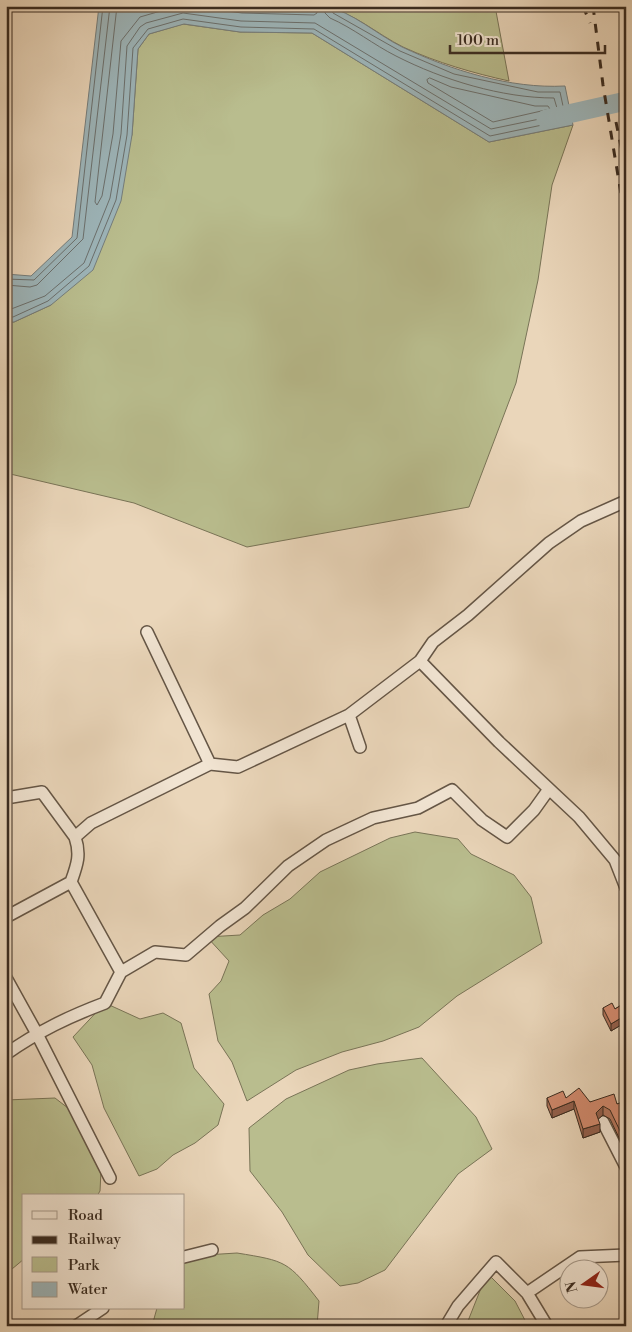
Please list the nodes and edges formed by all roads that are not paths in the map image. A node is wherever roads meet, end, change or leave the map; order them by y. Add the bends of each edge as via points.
1 (626, 502) edge
2 (147, 632) dead end
3 (420, 661) junction
4 (349, 714) junction
5 (360, 747) dead end
6 (210, 764) junction
7 (549, 789) junction
8 (6, 798) edge
9 (75, 837) junction
10 (71, 882) junction
11 (626, 888) edge
12 (6, 917) edge
13 (121, 972) junction
14 (6, 978) edge
15 (36, 1032) junction
16 (6, 1054) edge
17 (603, 1122) dead end
18 (626, 1167) edge
19 (110, 1178) dead end
20 (212, 1250) dead end
21 (626, 1256) edge
22 (185, 1257) edge
23 (527, 1293) junction
24 (100, 1310) edge
25 (76, 1326) edge
26 (446, 1326) edge
27 (547, 1326) edge

1 - 3 street via 581,521 549,543 468,616 433,642
2 - 6 street
3 - 4 street
3 - 7 street
4 - 5 street
4 - 6 street via 238,766
6 - 9 street via 91,824
7 - 11 street via 579,817 615,860
7 - 13 street via 534,810 507,837 482,820 452,790 418,808 373,818 326,840 288,866 245,908 186,955 155,952
8 - 9 street via 42,792
9 - 10 street via 79,861
10 - 12 street
10 - 13 street
13 - 15 street via 105,1003
14 - 15 street
15 - 16 street
15 - 19 street
17 - 18 street
20 - 22 street
21 - 23 street via 580,1257
23 - 26 street via 496,1262 458,1306
23 - 27 street
24 - 25 street

